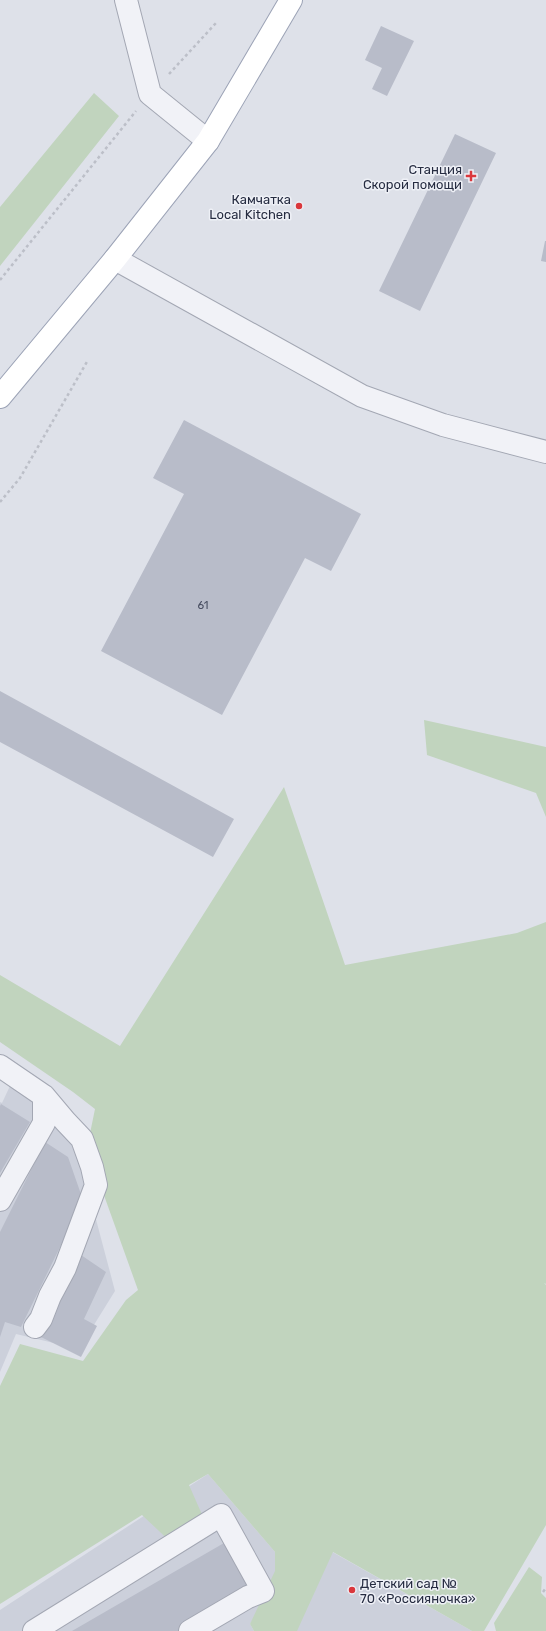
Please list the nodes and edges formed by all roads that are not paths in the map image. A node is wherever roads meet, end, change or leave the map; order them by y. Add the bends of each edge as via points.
1 (126, 0) edge
2 (291, 0) edge
3 (208, 141) junction
4 (115, 258) junction
5 (0, 398) edge
6 (546, 452) edge
7 (0, 1066) edge
8 (44, 1096) junction
9 (0, 1200) edge
10 (35, 1327) dead end
11 (34, 1631) edge
12 (190, 1631) edge

1 - 3 lane via 150,94
2 - 3 main road
3 - 4 main road
4 - 5 main road
4 - 6 lane via 362,396 443,425
7 - 8 lane
8 - 9 lane via 44,1123
8 - 10 lane via 82,1139 96,1185 65,1268
11 - 12 lane via 221,1515 263,1591

